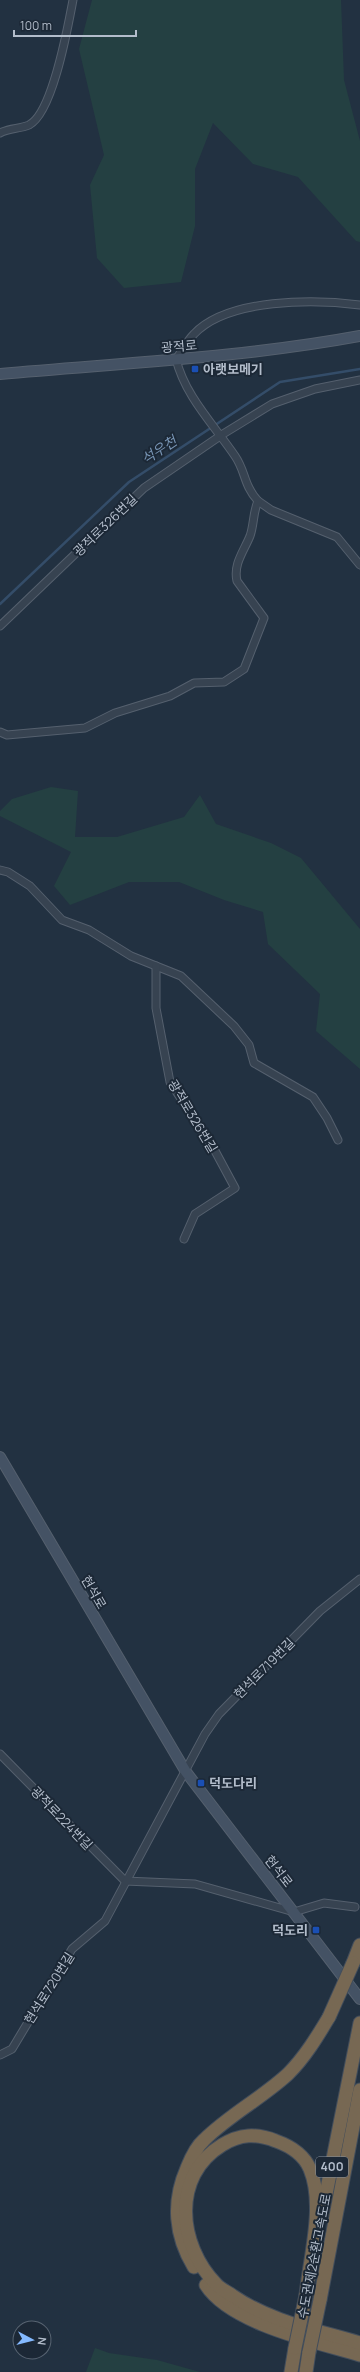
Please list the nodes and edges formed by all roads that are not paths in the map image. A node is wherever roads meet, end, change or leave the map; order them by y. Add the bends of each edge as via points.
1 (73, 0) edge
2 (0, 133) edge
3 (360, 305) edge
4 (360, 336) edge
5 (176, 359) junction
6 (0, 374) edge
7 (360, 380) edge
8 (221, 436) junction
9 (258, 501) junction
10 (360, 565) edge
11 (0, 626) edge
12 (0, 732) edge
13 (0, 870) edge
14 (156, 966) junction
15 (338, 1140) dead end
16 (184, 1239) dead end
17 (0, 1457) edge
18 (360, 1579) edge
19 (0, 1754) edge
20 (186, 1772) junction
21 (125, 1881) junction
22 (355, 1907) dead end
23 (294, 1912) junction
24 (360, 1945) edge
25 (360, 1999) edge
26 (360, 2023) edge
27 (0, 2055) edge
28 (360, 2090) edge
29 (306, 2295) junction
30 (360, 2343) edge
31 (360, 2355) edge
32 (291, 2372) edge
33 (306, 2372) edge

1 - 2 street via 65,44 46,106 30,125
3 - 5 street via 295,302 246,308 214,320 194,333
4 - 5 street, 광적로 via 298,346
5 - 6 street, 광적로
5 - 8 street via 182,379
7 - 8 street, 광적로326번길 via 315,390 272,404
8 - 9 street via 241,467 247,487
8 - 11 street, 광적로326번길 via 144,488
9 - 10 street via 271,510 337,537
9 - 12 street via 250,536 235,574 237,581 264,618 244,669 224,682 194,683 170,696 115,713 85,728 7,735
13 - 14 street via 30,886 62,920 88,930 131,956
14 - 15 street via 181,976 234,1026 249,1045 254,1063 313,1097
14 - 16 street, 광적로326번길 via 156,1008 170,1082 214,1149 235,1188 195,1214
17 - 20 street, 현석로
18 - 20 street, 현석로719번길 via 320,1611 219,1714
19 - 21 street, 광적로224번길
20 - 21 street, 현석로720번길
20 - 23 street, 현석로
21 - 23 street via 195,1884
21 - 27 street, 현석로720번길 via 105,1921 72,1949 12,2049
22 - 23 street via 324,1903
23 - 25 street, 현석로
24 - 31 highway, bridge via 329,2017 310,2048 288,2073 202,2141 192,2155 177,2195 177,2214 184,2248 209,2290 226,2304 262,2325
26 - 29 highway, 수도권제2순환고속도로 / 400
28 - 33 highway, 수도권제2순환고속도로 / 400, bridge
29 - 30 highway via 317,2205 310,2168 299,2154 287,2145 249,2135 233,2138 197,2166 189,2182 185,2205 188,2230 198,2259 216,2285 249,2307 284,2322
29 - 32 highway, 수도권제2순환고속도로 / 400, bridge

